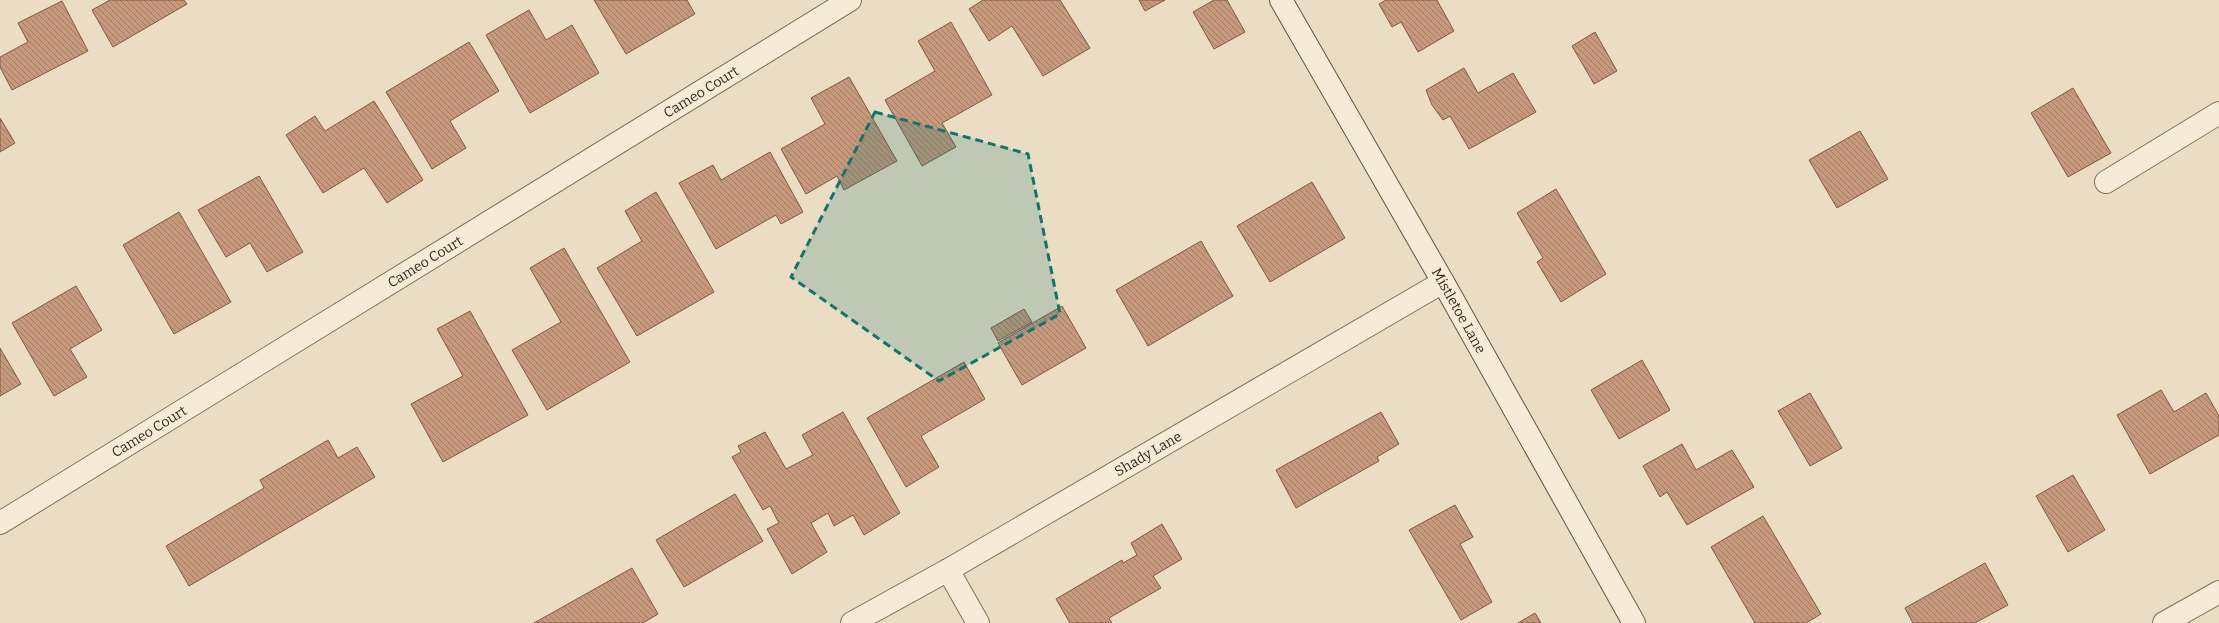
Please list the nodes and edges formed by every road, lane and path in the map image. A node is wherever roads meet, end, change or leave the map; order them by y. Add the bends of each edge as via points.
1 (850, 0) edge
2 (1281, 0) edge
3 (2219, 113) edge
4 (2106, 182) dead end
5 (1443, 282) junction
6 (0, 523) edge
7 (948, 570) junction
8 (2219, 592) edge
9 (852, 623) edge
10 (978, 623) edge
11 (1634, 623) edge
12 (2164, 623) edge

1 - 6 street, Cameo Court
2 - 5 street, Mistletoe Lane
3 - 4 street
5 - 7 street, Shady Lane
5 - 11 street, Mistletoe Lane
7 - 9 street, Shady Lane
7 - 10 street
8 - 12 street

